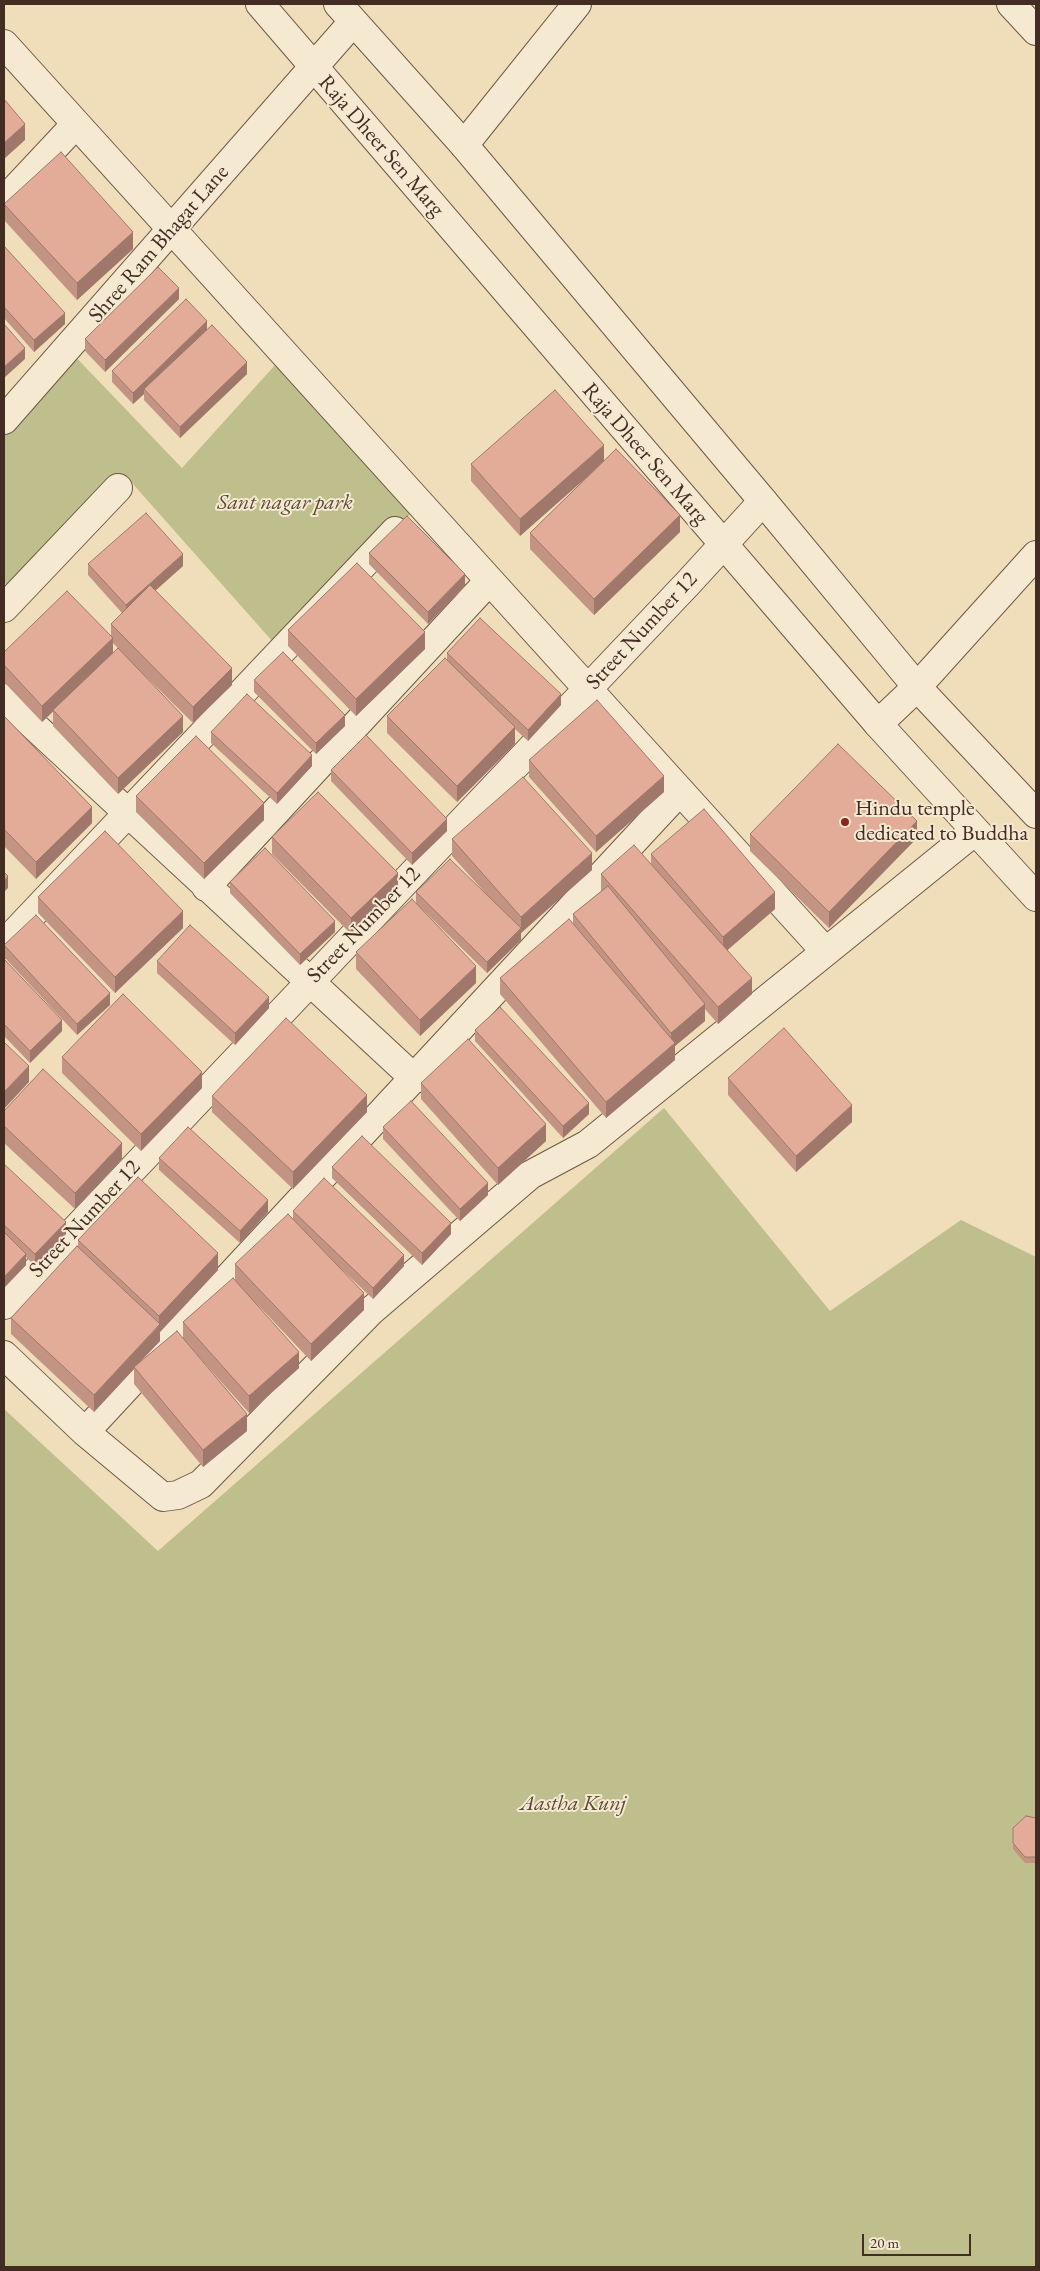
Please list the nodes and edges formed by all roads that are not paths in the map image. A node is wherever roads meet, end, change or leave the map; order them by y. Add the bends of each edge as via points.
1 (260, 4) edge
2 (577, 4) edge
3 (1010, 4) edge
4 (346, 13) edge
5 (1036, 31) edge
6 (4, 44) edge
7 (314, 68) junction
8 (76, 124) junction
9 (464, 145) junction
10 (4, 201) edge
11 (171, 230) junction
12 (4, 420) edge
13 (118, 488) dead end
14 (764, 501) junction
15 (420, 504) junction
16 (723, 545) junction
17 (1036, 555) edge
18 (490, 581) junction
19 (8, 595) edge
20 (917, 687) junction
21 (587, 690) junction
22 (4, 698) edge
23 (878, 724) junction
24 (680, 791) junction
25 (127, 813) junction
26 (1036, 814) edge
27 (975, 831) junction
28 (206, 887) junction
29 (1036, 897) edge
30 (4, 944) edge
31 (825, 951) junction
32 (309, 983) junction
33 (414, 1079) junction
34 (4, 1304) edge
35 (4, 1355) edge
36 (85, 1432) junction

1 - 7 street, Raja Dheer Sen Marg
2 - 9 street
3 - 5 street
4 - 7 street, Shree Ram Bhagat Lane
4 - 9 street
6 - 8 street
7 - 11 street, Shree Ram Bhagat Lane
7 - 16 street, Raja Dheer Sen Marg
8 - 10 street
8 - 11 street
9 - 14 street
11 - 12 street, Shree Ram Bhagat Lane
11 - 15 street
13 - 19 street
14 - 16 street, Street Number 12
14 - 20 street
15 - 18 street
15 - 25 street
16 - 21 street, Street Number 12
16 - 23 street, Raja Dheer Sen Marg
17 - 20 street
18 - 21 street
18 - 28 street
20 - 23 street
20 - 26 street
21 - 24 street
21 - 32 street, Street Number 12
22 - 25 street
23 - 27 street, Raja Dheer Sen Marg
24 - 31 street
24 - 33 street
25 - 28 street
25 - 30 street
27 - 29 street, Raja Dheer Sen Marg
27 - 31 street
28 - 32 street
31 - 36 street via 588,1144 530,1175 372,1310 201,1484 178,1495 163,1497
32 - 33 street
32 - 34 street, Street Number 12
33 - 36 street
35 - 36 street

